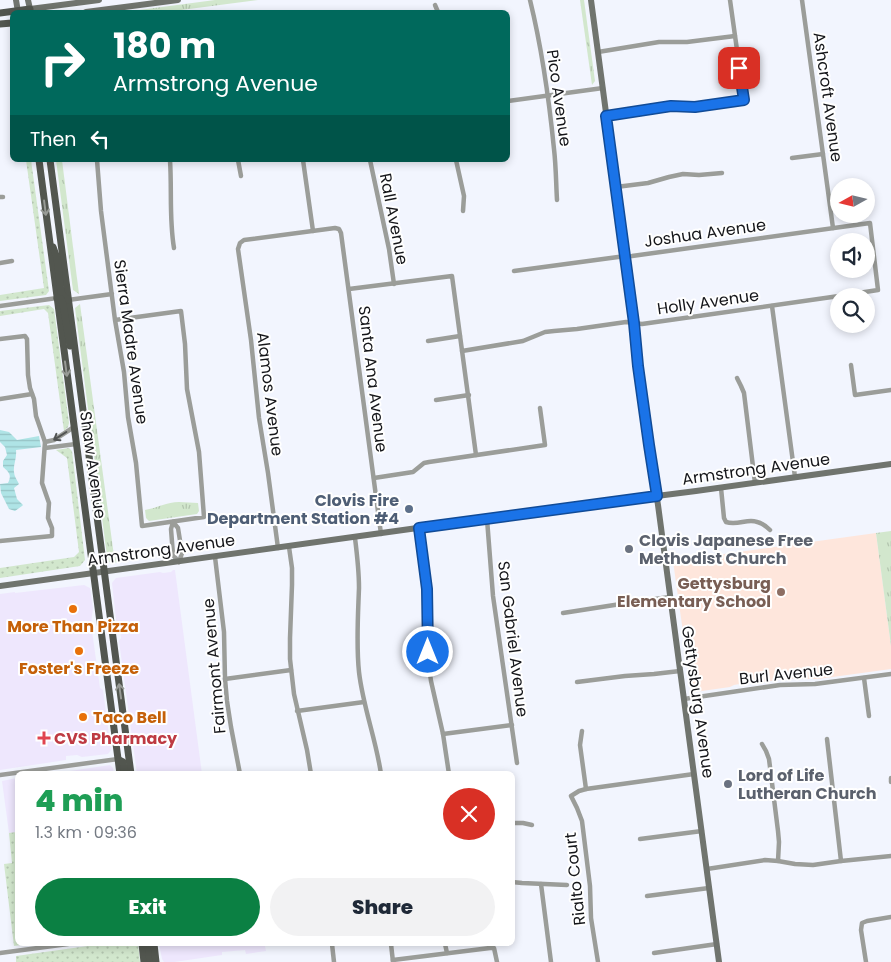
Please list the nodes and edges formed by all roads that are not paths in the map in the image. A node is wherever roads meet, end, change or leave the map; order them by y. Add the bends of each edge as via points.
1 (99, 0) edge
2 (178, 0) edge
3 (530, 0) edge
4 (591, 0) edge
5 (730, 0) edge
6 (802, 0) edge
7 (435, 5) dead end
8 (36, 10) edge
9 (101, 10) edge
10 (437, 10) edge
11 (735, 36) junction
12 (598, 52) junction
13 (603, 88) junction
14 (547, 96) junction
15 (510, 101) edge
16 (606, 116) junction
17 (823, 154) junction
18 (792, 158) dead end
19 (39, 162) edge
20 (50, 162) edge
21 (97, 162) edge
22 (170, 162) edge
23 (238, 162) edge
24 (304, 162) edge
25 (370, 162) edge
26 (456, 162) edge
27 (722, 173) dead end
28 (241, 176) dead end
29 (616, 187) junction
30 (557, 200) dead end
31 (463, 211) dead end
32 (833, 228) junction
33 (313, 230) junction
34 (48, 233) junction
35 (174, 248) dead end
36 (625, 256) junction
37 (12, 261) dead end
38 (0, 263) edge
39 (514, 271) dead end
40 (394, 284) junction
41 (349, 289) junction
42 (875, 290) edge
43 (878, 290) joint
44 (112, 294) junction
45 (830, 297) edge
46 (57, 298) junction
47 (68, 300) junction
48 (0, 306) edge
49 (772, 306) junction
50 (115, 320) junction
51 (634, 323) junction
52 (460, 336) junction
53 (0, 339) edge
54 (428, 341) dead end
55 (462, 351) junction
56 (77, 365) junction
57 (850, 365) dead end
58 (737, 378) dead end
59 (891, 390) edge
60 (32, 394) junction
61 (468, 396) junction
62 (0, 399) edge
63 (436, 400) dead end
64 (540, 408) dead end
65 (74, 427) junction
66 (45, 442) junction
67 (76, 444) junction
68 (46, 448) junction
69 (476, 455) junction
70 (891, 464) edge
71 (795, 477) junction
72 (374, 478) junction
73 (756, 483) junction
74 (720, 488) junction
75 (657, 496) junction
76 (487, 519) junction
77 (174, 522) junction
78 (419, 528) junction
79 (770, 530) dead end
80 (382, 534) junction
81 (355, 538) junction
82 (0, 541) edge
83 (289, 547) junction
84 (278, 548) junction
85 (215, 556) junction
86 (179, 562) junction
87 (104, 572) junction
88 (94, 573) junction
89 (0, 586) edge
90 (670, 597) junction
91 (563, 613) dead end
92 (291, 670) junction
93 (680, 671) junction
94 (891, 674) edge
95 (864, 678) junction
96 (225, 679) junction
97 (577, 682) dead end
98 (684, 699) junction
99 (364, 702) junction
100 (298, 711) junction
101 (869, 716) dead end
102 (512, 726) junction
103 (582, 731) dead end
104 (444, 734) junction
105 (827, 739) dead end
106 (762, 744) dead end
107 (118, 760) junction
108 (517, 763) dead end
109 (31, 771) edge
110 (120, 771) edge
111 (124, 771) edge
112 (131, 771) edge
113 (239, 771) edge
114 (311, 771) edge
115 (380, 771) edge
116 (449, 771) edge
117 (15, 773) edge
118 (694, 774) junction
119 (0, 775) edge
120 (890, 778) edge
121 (891, 782) edge
122 (586, 789) junction
123 (515, 823) edge
124 (532, 825) dead end
125 (702, 831) junction
126 (640, 839) dead end
127 (891, 856) edge
128 (778, 861) junction
129 (842, 861) junction
130 (707, 869) junction
131 (515, 883) edge
132 (541, 884) junction
133 (567, 885) dead end
134 (709, 888) junction
135 (647, 896) dead end
136 (891, 917) edge
137 (717, 944) junction
138 (53, 946) edge
139 (142, 946) edge
140 (148, 946) edge
141 (154, 946) edge
142 (332, 946) edge
143 (391, 946) edge
144 (445, 946) edge
145 (491, 946) edge
146 (654, 952) dead end
147 (0, 953) edge
148 (446, 953) junction
149 (393, 961) edge
150 (146, 962) edge
151 (156, 962) edge
152 (334, 962) edge
153 (497, 962) edge
154 (552, 962) edge
155 (598, 962) edge
156 (719, 962) edge
157 (866, 962) edge

1 - 8 street
2 - 9 street
3 - 14 street, Pico Avenue
4 - 12 street, Gettysburg Avenue
5 - 11 street
6 - 17 street, Ashcroft Avenue
7 - 10 street
11 - 12 street via 659,42
11 - 16 street via 744,100
12 - 13 street, Gettysburg Avenue
13 - 14 street
13 - 16 street, Gettysburg Avenue
14 - 15 street
14 - 30 street, Pico Avenue
16 - 29 street, Gettysburg Avenue
17 - 18 street
17 - 32 street, Ashcroft Avenue
19 -> 34 main road, Shaw Avenue
20 - 47 main road, Shaw Avenue
21 - 44 street, Sierra Madre Avenue
22 - 35 street
23 - 28 street
24 - 33 street
25 - 40 street, Rall Avenue
26 - 31 street via 464,196
27 - 29 street via 683,174
29 - 36 street, Gettysburg Avenue
32 - 36 street, Joshua Avenue
32 - 43 street, Joshua Avenue via 870,223
33 - 41 street, Santa Ana Avenue via 339,229
33 - 84 street, Alamos Avenue via 244,240 238,249 258,418
34 - 46 main road, Shaw Avenue
34 - 47 main road via 57,258 61,292
36 - 39 street, Joshua Avenue
36 - 51 street, Gettysburg Avenue
37 - 38 street
40 - 41 street
40 - 52 street via 452,276
41 - 72 street, Santa Ana Avenue
42 - 43 street, Holly Avenue
44 - 47 street
44 - 50 street, Sierra Madre Avenue
45 - 49 street, Holly Avenue
46 - 48 street
46 - 56 main road via 64,304 69,343
46 -> 65 main road, Shaw Avenue
47 - 56 main road, Shaw Avenue
49 - 51 street, Holly Avenue
49 - 71 street
50 - 77 street, Sierra Madre Avenue via 142,526
50 - 77 street via 181,311 187,389 199,452 204,517
51 - 55 street, Holly Avenue via 546,332 523,341
51 - 75 street, Gettysburg Avenue
52 - 54 street
52 - 55 street
53 - 60 street via 25,336 27,339
55 - 61 street
56 - 87 main road, Shaw Avenue
57 - 59 street via 856,395
58 - 73 street via 744,393
60 - 62 street
60 - 66 street
61 - 63 street
61 - 69 street
64 - 69 street via 545,445
65 -> 66 street
65 - 67 main road, Shaw Avenue
66 - 68 street
67 - 68 street
67 - 88 main road, Shaw Avenue
68 - 82 street via 42,482 49,503 52,536
69 - 72 street via 428,462 413,472
70 - 71 street, Armstrong Avenue
71 - 73 street, Armstrong Avenue
72 - 80 street, Santa Ana Avenue
73 - 74 street, Armstrong Avenue
74 - 75 street, Armstrong Avenue
74 - 79 street via 726,522 751,521
75 - 76 street, Armstrong Avenue
75 - 90 street, Gettysburg Avenue
76 - 78 street, Armstrong Avenue
76 - 102 street, San Gabriel Avenue via 493,596
77 - 86 street via 174,554
77 - 86 street via 182,553
78 - 80 street, Armstrong Avenue
78 - 104 street via 427,589 431,681
80 - 81 street, Armstrong Avenue
81 - 83 street, Armstrong Avenue
81 - 99 street via 359,586 357,652
83 - 84 street, Armstrong Avenue
83 - 92 street via 292,568
84 - 85 street, Armstrong Avenue
85 - 86 street, Armstrong Avenue
85 - 96 street, Fairmont Avenue via 224,625
86 - 87 street, Armstrong Avenue
87 - 88 street, Armstrong Avenue
112 -> 87 main road, Shaw Avenue
88 - 89 street, Armstrong Avenue
88 - 107 main road, Shaw Avenue
90 - 91 street
90 - 93 street, Gettysburg Avenue
92 - 96 street
92 - 100 street
93 - 97 street
93 - 98 street, Gettysburg Avenue
94 - 95 street, Burl Avenue
95 - 98 street, Burl Avenue via 780,685
95 - 101 street
96 - 113 street, Fairmont Avenue
98 - 118 street, Gettysburg Avenue
99 - 100 street
99 - 115 street
100 - 114 street
102 - 104 street
102 - 108 street, San Gabriel Avenue
103 - 122 street via 580,746
104 - 116 street
105 - 129 street
106 - 128 street via 769,759 779,837
107 - 109 street
107 - 110 main road, Shaw Avenue
107 - 111 main road via 123,762
117 - 119 street
118 - 122 street
118 - 125 street, Gettysburg Avenue
120 - 121 street
122 - 155 street, Rialto Court via 571,796 582,821
123 - 124 street
125 - 126 street
125 - 130 street, Gettysburg Avenue
127 - 129 street
128 - 129 street via 813,865
128 - 130 street
130 - 134 street, Gettysburg Avenue
131 - 132 street
132 - 133 street
132 - 154 street
134 - 135 street
134 - 137 street, Gettysburg Avenue
136 - 157 street via 862,923
137 - 146 street
137 - 156 street, Gettysburg Avenue
138 - 147 street
139 - 150 main road
140 - 150 main road
141 - 151 main road
142 - 152 street
143 - 149 street
144 - 148 street
145 - 148 street
145 - 153 street
148 - 149 street

